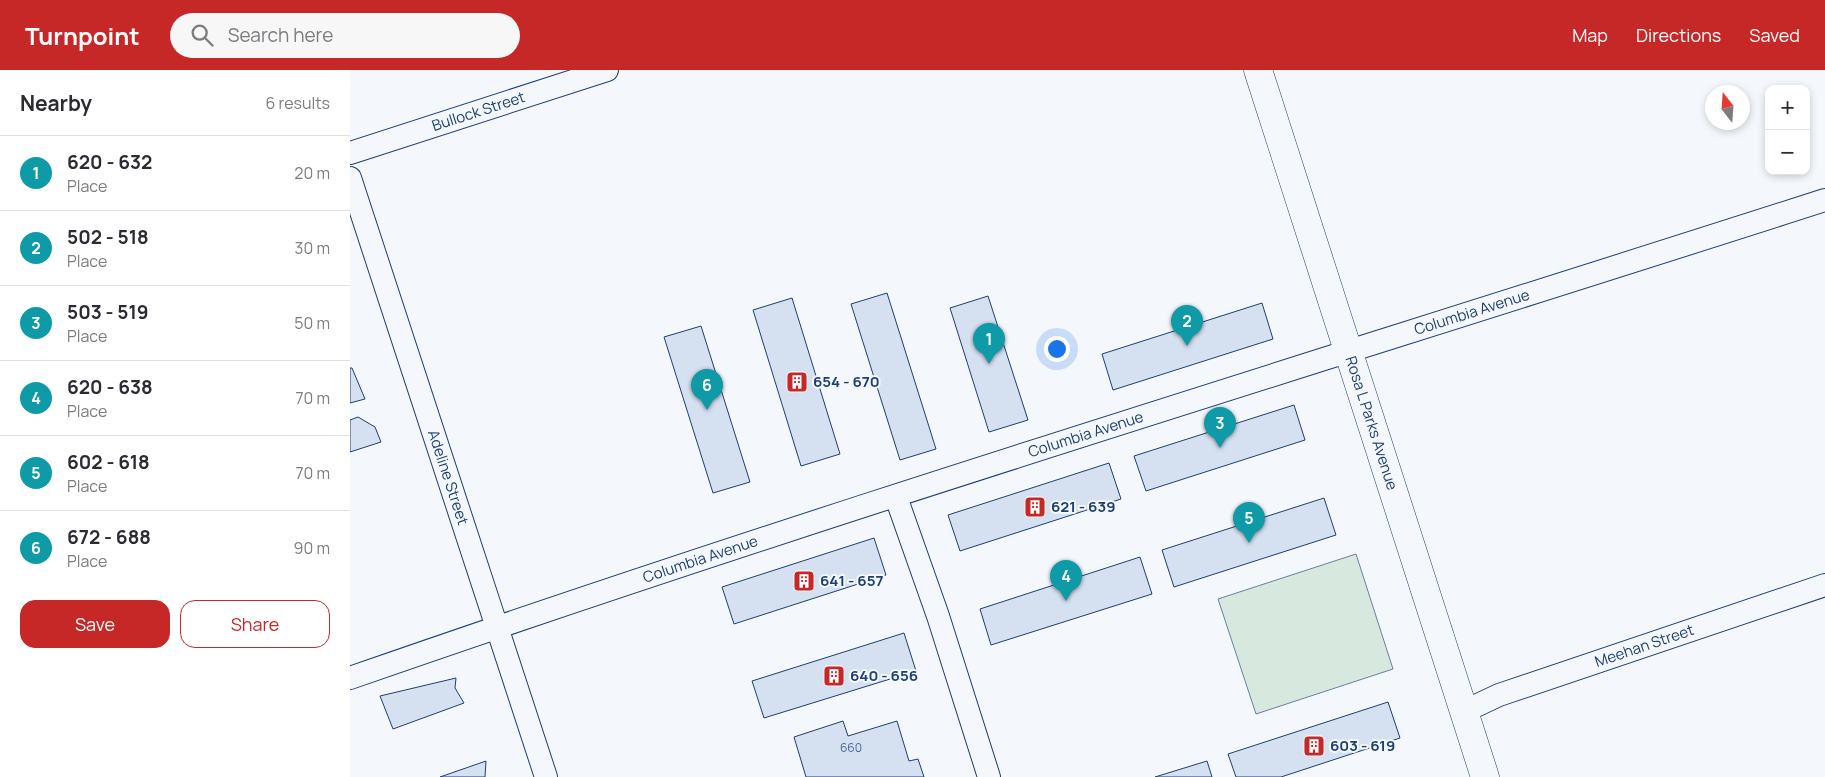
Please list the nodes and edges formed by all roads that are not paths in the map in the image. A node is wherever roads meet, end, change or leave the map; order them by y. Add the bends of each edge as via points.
1 (607, 70) edge
2 (1258, 70) edge
3 (350, 153) edge
4 (350, 178) edge
5 (1825, 200) edge
6 (1349, 353) junction
7 (896, 497) junction
8 (1825, 585) edge
9 (497, 627) junction
10 (350, 678) edge
11 (1465, 711) junction
12 (546, 777) edge
13 (988, 777) edge
14 (1485, 777) edge

1 - 3 street, Bullock Street
2 - 6 street, Rosa L Parks Avenue
4 - 9 street, Adeline Street
5 - 6 street, Columbia Avenue
6 - 7 street, Columbia Avenue
6 - 11 street, Rosa L Parks Avenue
7 - 9 street, Columbia Avenue
7 - 13 street via 938,616
8 - 11 street, Meehan Street via 1499,696
9 - 10 street, Columbia Avenue
9 - 12 street, Adeline Street
11 - 14 street, Rosa L Parks Avenue

